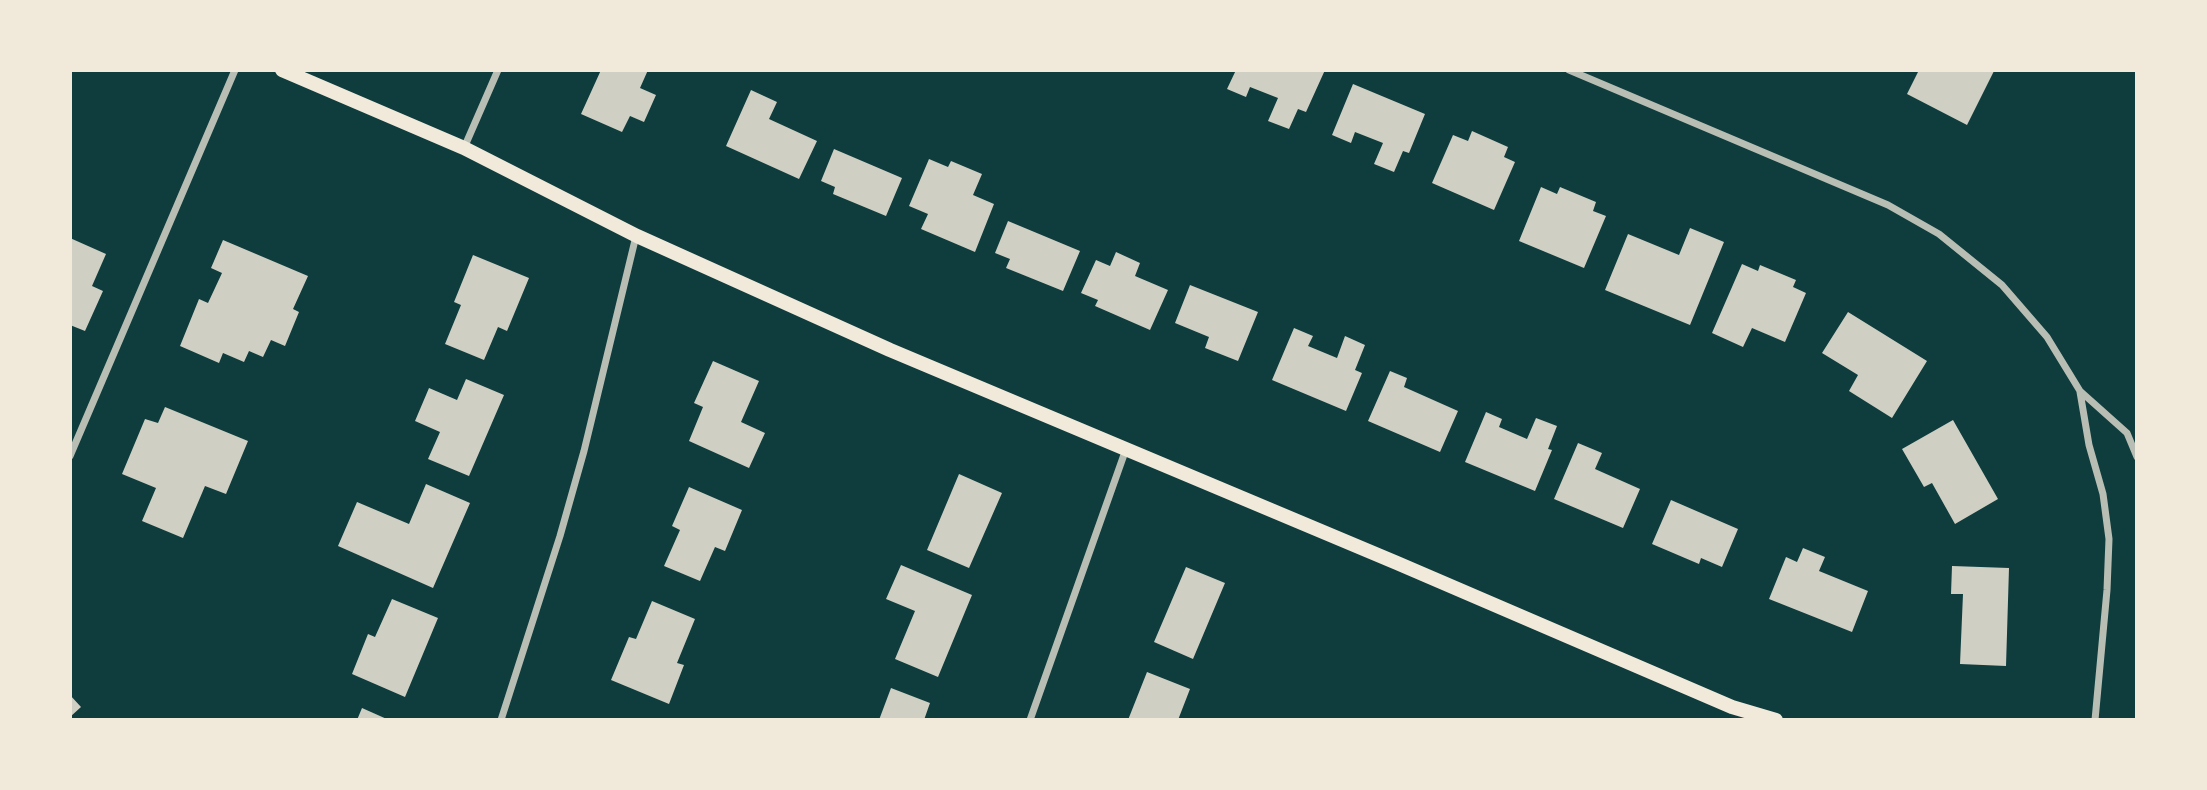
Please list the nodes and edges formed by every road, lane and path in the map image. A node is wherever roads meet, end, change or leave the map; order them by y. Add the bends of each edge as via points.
1 (235, 70) edge
2 (282, 70) edge
3 (498, 70) edge
4 (1569, 70) edge
5 (464, 148) junction
6 (637, 236) junction
7 (2080, 391) junction
8 (1126, 449) junction
9 (70, 456) edge
10 (2137, 457) edge
11 (1732, 707) junction
12 (501, 720) edge
13 (1030, 720) edge
14 (1751, 720) edge
15 (1776, 720) edge
16 (2095, 720) edge

1 - 9 street
2 - 5 main road
3 - 5 street
4 - 7 street via 1888,205 1939,234 2002,285 2047,337
5 - 6 main road
6 - 8 main road
6 - 12 street via 561,536
7 - 10 street via 2127,433
7 - 16 street via 2109,539
8 - 11 main road
8 - 13 street
11 - 14 main road
11 - 15 main road

